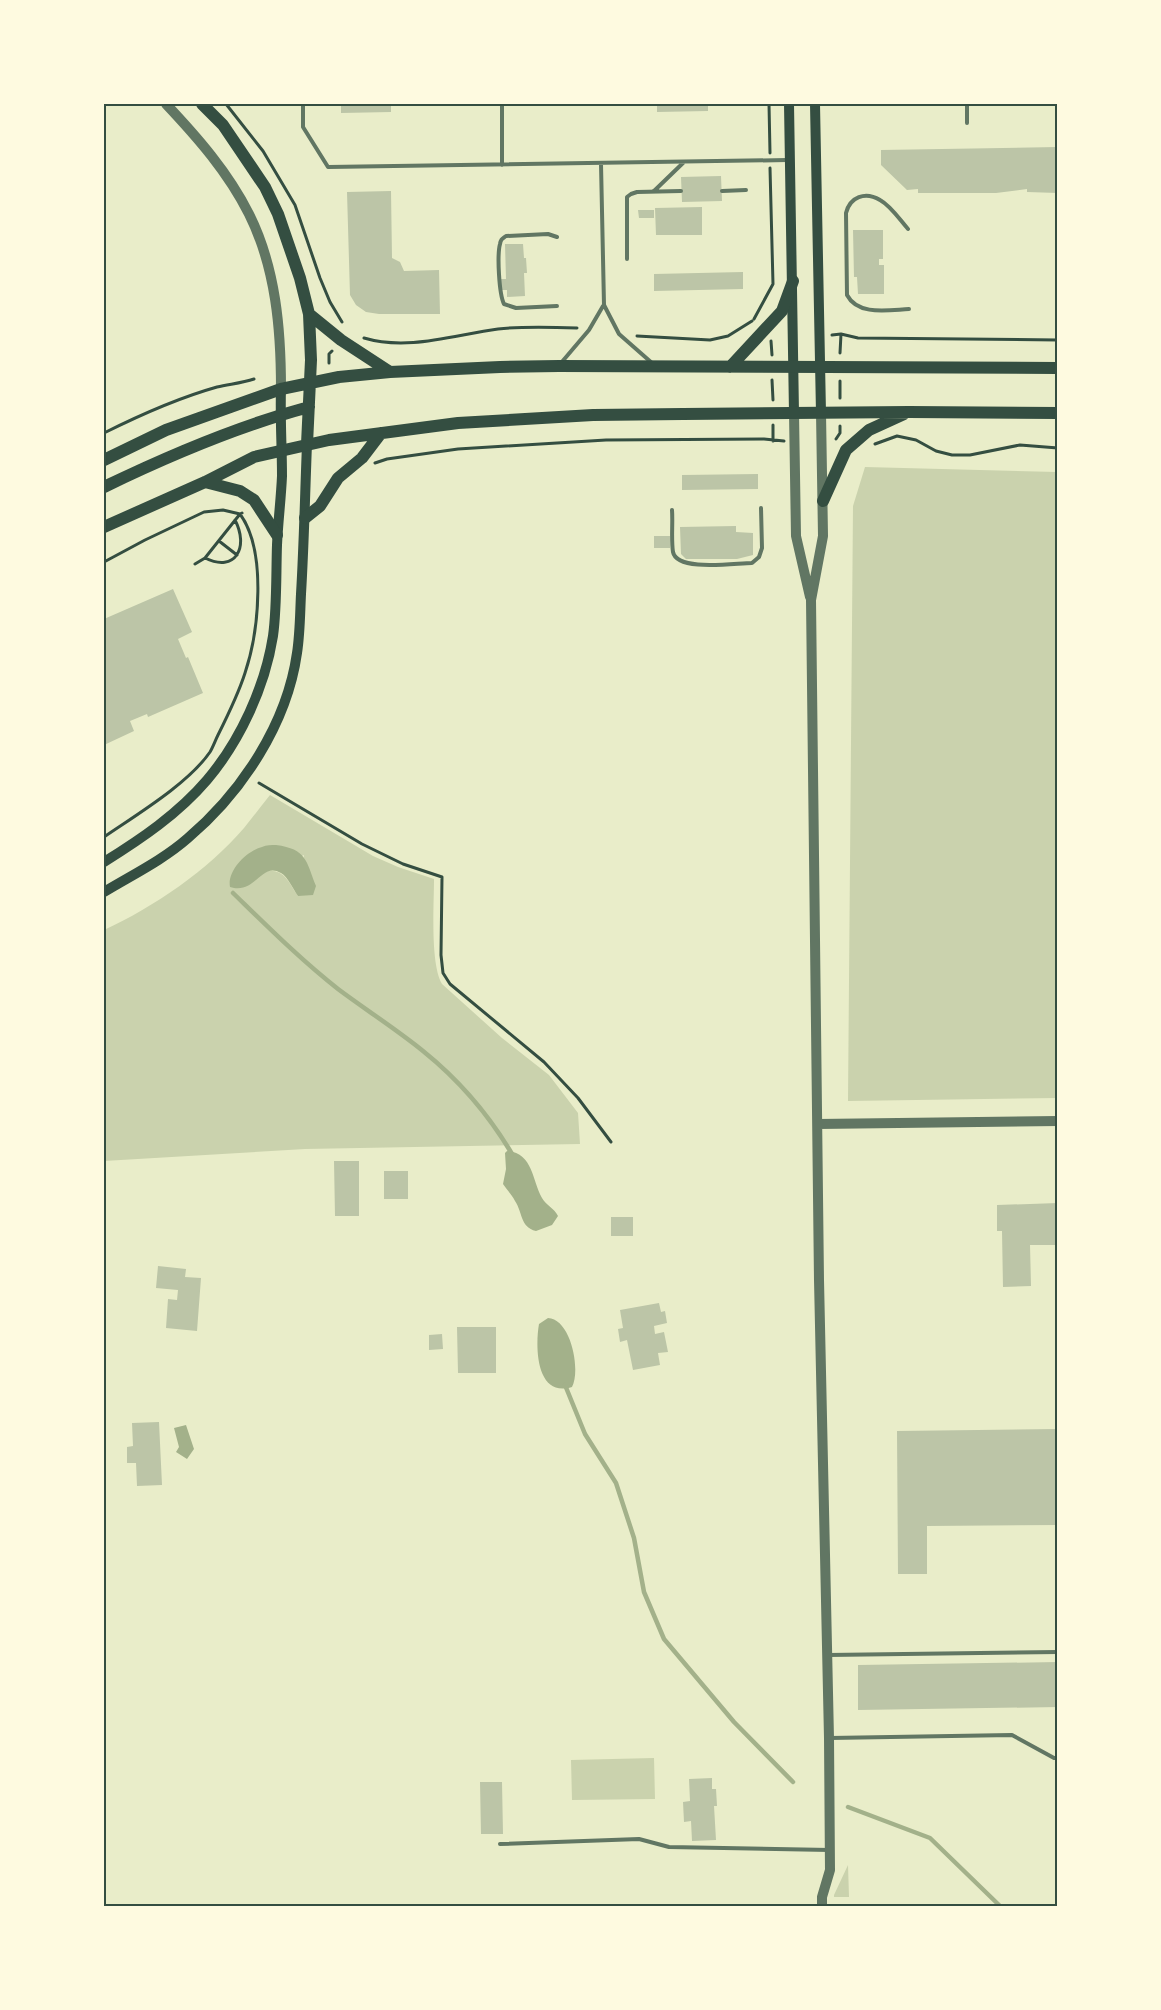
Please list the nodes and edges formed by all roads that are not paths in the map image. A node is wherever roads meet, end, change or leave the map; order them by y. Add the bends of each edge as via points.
1 (166, 104) edge
2 (202, 104) edge
3 (303, 104) edge
4 (501, 104) edge
5 (789, 104) edge
6 (815, 104) edge
7 (967, 104) edge
8 (967, 123) dead end
9 (789, 160) junction
10 (684, 163) junction
11 (601, 164) junction
12 (502, 165) junction
13 (746, 190) dead end
14 (681, 191) dead end
15 (722, 191) dead end
16 (653, 192) junction
17 (908, 229) dead end
18 (556, 237) dead end
19 (627, 259) dead end
20 (793, 281) junction
21 (557, 306) dead end
22 (604, 306) junction
23 (909, 309) dead end
24 (309, 314) junction
25 (559, 366) junction
26 (656, 367) junction
27 (730, 367) junction
28 (794, 368) junction
29 (821, 368) junction
30 (1058, 368) edge
31 (390, 372) junction
32 (310, 384) junction
33 (281, 389) junction
34 (309, 407) junction
35 (821, 412) junction
36 (909, 412) junction
37 (794, 413) junction
38 (1058, 413) edge
39 (280, 415) junction
40 (381, 433) junction
41 (307, 444) junction
42 (282, 450) junction
43 (104, 460) edge
44 (205, 482) junction
45 (104, 488) edge
46 (823, 501) junction
47 (761, 508) dead end
48 (672, 510) dead end
49 (305, 518) junction
50 (104, 527) edge
51 (277, 535) junction
52 (811, 600) junction
53 (104, 862) edge
54 (104, 892) edge
55 (1058, 1121) edge
56 (818, 1124) junction
57 (1058, 1652) edge
58 (828, 1655) junction
59 (829, 1738) junction
60 (1058, 1758) edge
61 (500, 1844) dead end
62 (830, 1850) junction
63 (822, 1906) edge

1 - 33 street via 199,140 249,214 273,285
2 - 24 main road via 223,125 265,187 278,214
3 - 12 lane via 303,127 328,167
4 - 12 lane
5 - 9 main road
6 - 29 main road
7 - 8 lane
9 - 10 lane
9 - 20 main road
10 - 11 lane
10 - 16 lane
11 - 12 lane
11 - 22 lane
13 - 15 lane
14 - 16 lane
16 - 19 lane via 637,192 627,197
17 - 23 lane via 874,197 860,196 848,206 850,302 868,310
18 - 21 lane via 506,236 499,249 504,304 516,308
20 - 27 main road via 782,311 767,334
20 - 28 main road
22 - 25 lane
22 - 26 lane via 619,334
24 - 31 main road via 340,340
24 - 32 main road
25 - 26 main road
25 - 31 main road
26 - 27 main road
27 - 28 main road
28 - 29 main road
28 - 37 main road
29 - 30 main road
29 - 35 main road
31 - 32 main road
32 - 33 main road
32 - 34 main road
33 - 39 main road
33 - 43 main road via 166,430
34 - 39 main road
34 - 41 main road
35 - 36 main road
35 - 37 main road
35 - 46 street
36 - 38 main road
36 - 46 main road via 869,430 846,450
37 - 40 main road via 593,416 458,423
37 - 52 street via 796,536
39 - 42 main road
39 - 45 main road via 182,450
40 - 41 main road
40 - 49 main road via 362,458 338,478 320,506
41 - 42 main road
41 - 49 main road
42 - 44 main road via 254,457
42 - 51 main road
44 - 50 main road
44 - 51 main road via 240,490 254,500
46 - 52 street via 824,536
47 - 48 lane via 762,548 752,563 690,565 678,561 673,554
49 - 54 main road via 297,654 274,728 247,774 188,839
51 - 53 main road via 273,635 242,726 225,756 185,802 153,831
52 - 56 street
55 - 56 street
56 - 58 street
57 - 58 lane
58 - 59 street
59 - 60 lane via 1012,1735
59 - 62 street
61 - 62 lane via 639,1839 669,1847
62 - 63 street

